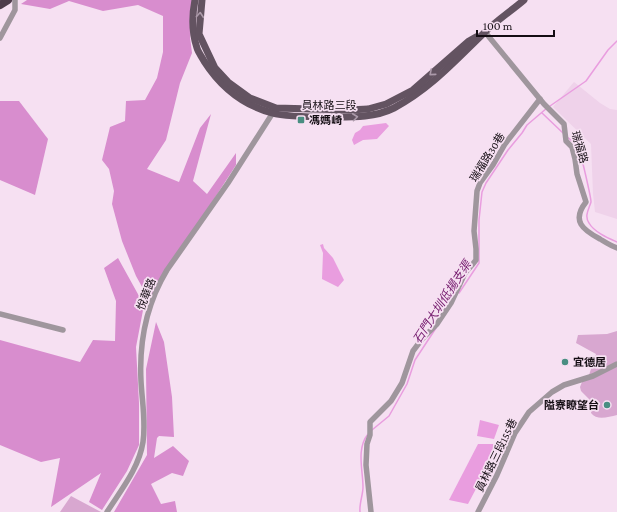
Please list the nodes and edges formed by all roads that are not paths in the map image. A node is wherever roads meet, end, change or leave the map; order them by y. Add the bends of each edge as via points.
1 (8, 0) edge
2 (15, 0) edge
3 (195, 0) edge
4 (202, 0) edge
5 (524, 0) edge
6 (0, 5) edge
7 (485, 32) junction
8 (0, 38) edge
9 (540, 100) junction
10 (274, 111) junction
11 (617, 248) edge
12 (0, 314) edge
13 (63, 330) dead end
14 (617, 364) edge
15 (107, 512) edge
16 (371, 512) edge
17 (478, 512) edge

1 - 6 highway
2 - 8 street via 16,10
3 - 10 main road, 員林路三段 via 193,29 197,49 210,70 230,93 248,104
10 -> 4 main road, 員林路三段 via 228,82 215,68 199,34
5 - 7 main road, 員林路三段
7 - 9 street, 瑞福路
7 - 10 main road, 員林路三段 via 430,84 393,109 352,118 311,117
9 - 11 street, 瑞福路 via 564,124 565,136 572,147 586,202 580,209 579,220 582,228
9 - 16 street, 瑞福路30巷 via 505,144 480,183 474,231 476,260 465,273 451,303 437,324 413,351 402,383 391,401 370,422 366,465
10 - 15 street, 悅華路 via 168,270 150,305 141,356 143,442 138,461
12 - 13 street
14 - 17 street, 員林路三段155巷 via 593,376 564,385 529,412 515,433

